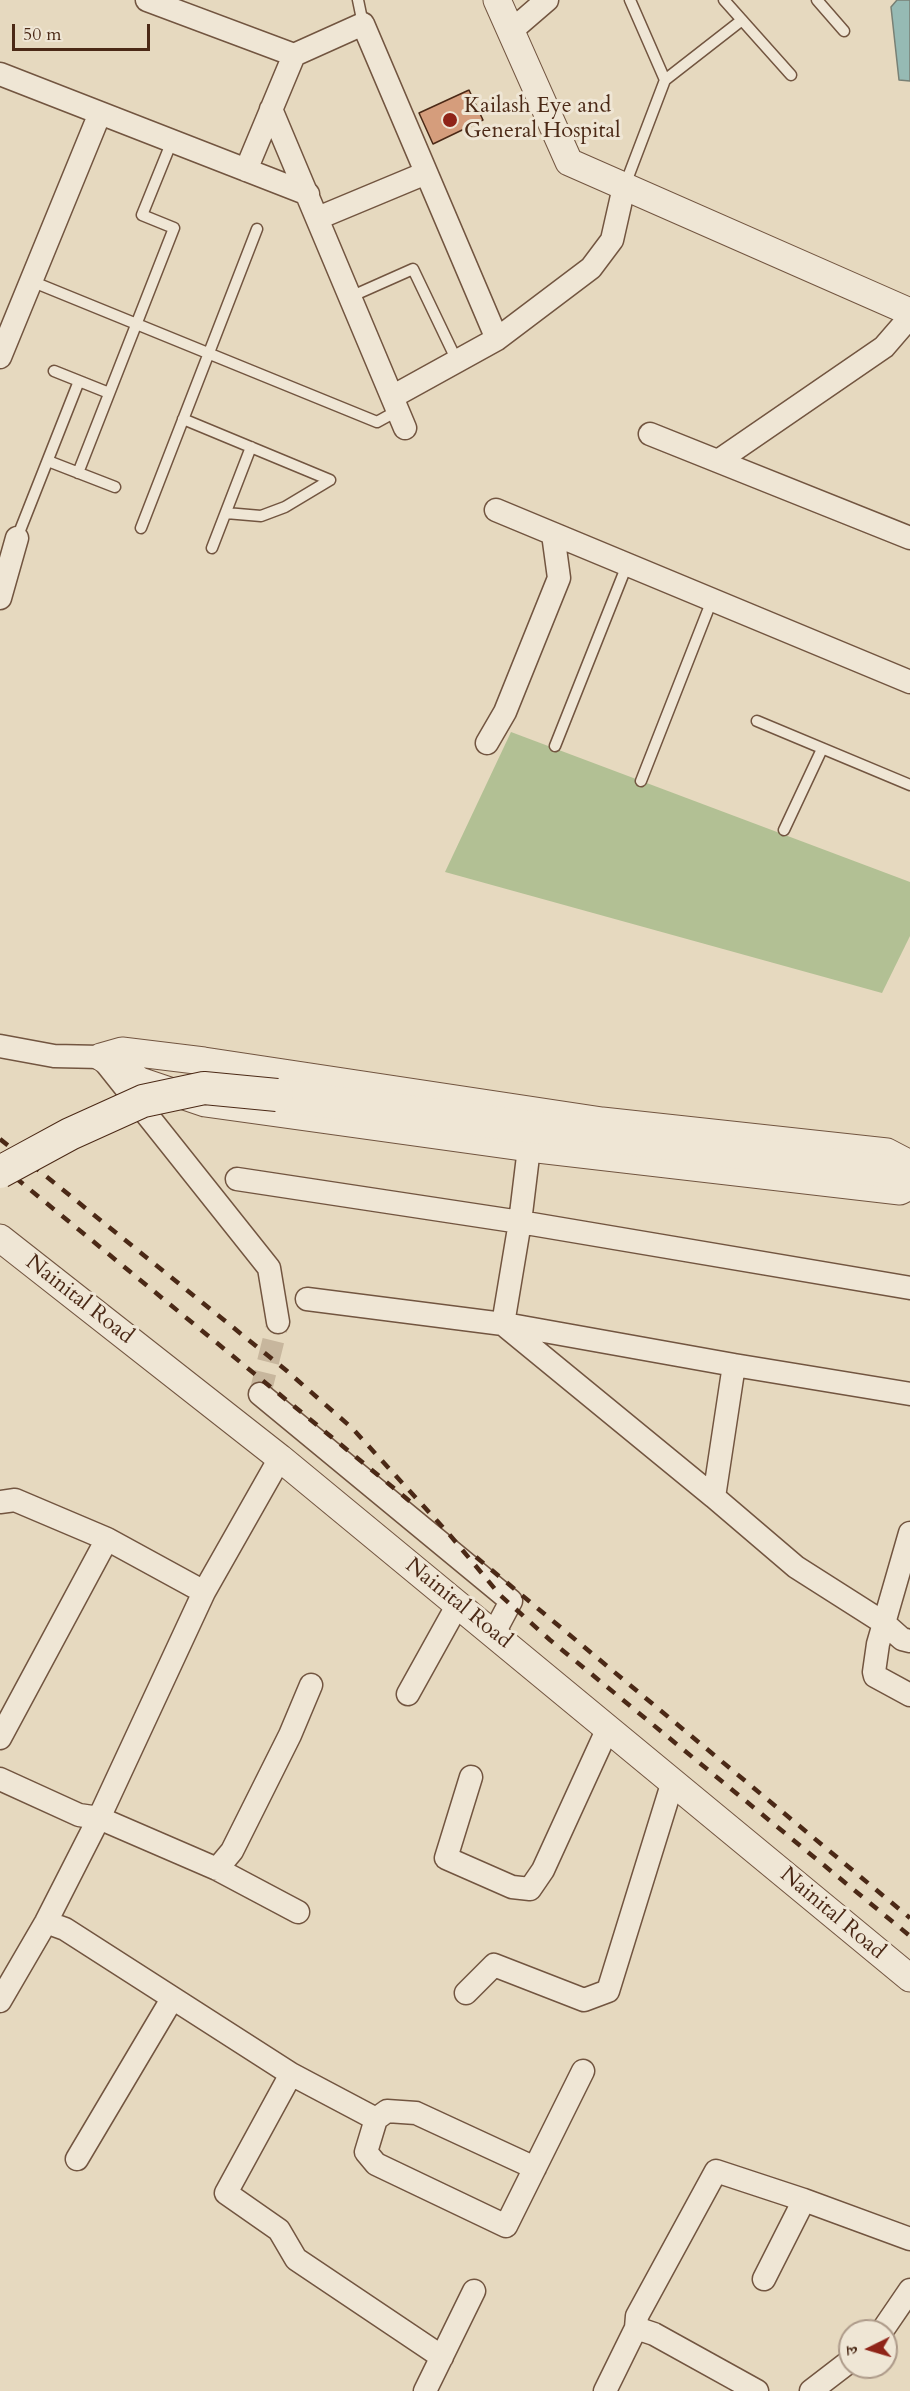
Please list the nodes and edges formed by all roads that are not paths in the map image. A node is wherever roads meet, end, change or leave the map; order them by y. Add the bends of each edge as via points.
1 (147, 0) edge
2 (358, 0) edge
3 (497, 0) edge
4 (547, 0) edge
5 (630, 0) edge
6 (724, 0) edge
7 (817, 0) edge
8 (742, 20) junction
9 (363, 24) junction
10 (843, 30) dead end
11 (511, 31) junction
12 (294, 55) junction
13 (0, 74) edge
14 (791, 75) dead end
15 (665, 80) junction
16 (271, 109) junction
17 (100, 113) junction
18 (172, 141) junction
19 (246, 170) junction
20 (426, 173) junction
21 (624, 187) junction
22 (308, 194) junction
23 (318, 218) junction
24 (257, 229) dead end
25 (31, 280) junction
26 (350, 297) junction
27 (910, 315) edge
28 (136, 324) junction
29 (497, 339) junction
30 (208, 353) junction
31 (0, 357) edge
32 (457, 361) junction
33 (54, 371) dead end
34 (79, 381) junction
35 (109, 393) junction
36 (398, 412) junction
37 (183, 419) junction
38 (650, 434) dead end
39 (251, 447) junction
40 (48, 461) junction
41 (718, 461) junction
42 (78, 473) junction
43 (116, 487) dead end
44 (495, 510) dead end
45 (226, 513) junction
46 (141, 528) dead end
47 (553, 534) junction
48 (17, 538) joint
49 (910, 538) edge
50 (212, 548) dead end
51 (627, 565) junction
52 (0, 598) edge
53 (711, 600) junction
54 (910, 682) edge
55 (757, 721) dead end
56 (487, 743) dead end
57 (555, 746) dead end
58 (822, 748) junction
59 (641, 781) dead end
60 (910, 785) edge
61 (784, 830) dead end
62 (0, 1046) edge
63 (101, 1057) junction
64 (529, 1148) junction
65 (0, 1172) edge
66 (906, 1174) edge
67 (237, 1179) dead end
68 (520, 1222) junction
69 (0, 1238) edge
70 (910, 1288) edge
71 (307, 1299) dead end
72 (278, 1322) tunnel mouth
73 (503, 1324) junction
74 (734, 1365) junction
75 (260, 1394) dead end
76 (910, 1394) edge
77 (280, 1458) junction
78 (714, 1497) junction
79 (0, 1502) edge
80 (910, 1535) edge
81 (106, 1539) junction
82 (204, 1592) junction
83 (458, 1604) junction
84 (884, 1623) junction
85 (494, 1633) junction
86 (910, 1641) edge
87 (310, 1685) dead end
88 (408, 1694) dead end
89 (910, 1695) edge
90 (608, 1728) junction
91 (0, 1738) edge
92 (471, 1777) dead end
93 (0, 1779) edge
94 (673, 1780) junction
95 (99, 1818) junction
96 (217, 1869) junction
97 (298, 1912) dead end
98 (46, 1922) junction
99 (910, 1978) edge
100 (466, 1993) dead end
101 (172, 1999) junction
102 (0, 2001) edge
103 (584, 2070) dead end
104 (291, 2074) junction
105 (376, 2119) junction
106 (77, 2158) dead end
107 (535, 2168) junction
108 (804, 2200) junction
109 (910, 2240) edge
110 (764, 2279) dead end
111 (910, 2290) edge
112 (474, 2291) dead end
113 (890, 2319) edge
114 (636, 2328) junction
115 (442, 2357) junction
116 (838, 2370) edge
117 (425, 2391) edge
118 (605, 2391) edge
119 (757, 2391) edge
120 (811, 2391) edge

1 - 12 street
2 - 9 lane
3 - 11 street
4 - 11 street
5 - 15 lane
6 - 8 lane
7 - 10 lane
8 - 14 lane
8 - 15 lane
9 - 12 street
9 - 20 street
11 - 21 street via 569,162
12 - 16 street
13 - 17 street
15 - 21 lane
16 - 19 street
16 - 22 street
17 - 18 street
17 - 25 street
18 - 19 street
18 - 28 lane via 142,215 174,228
19 - 22 street
20 - 23 street
20 - 29 street
21 - 27 street
21 - 29 street via 612,240 591,268
22 - 23 street
23 - 26 street
24 - 30 lane
25 - 28 lane
25 - 31 street
26 - 32 lane via 413,269
26 - 36 street
27 - 41 street via 884,346
28 - 30 lane
28 - 35 lane
29 - 32 street
30 - 36 lane via 377,423
30 - 37 lane
32 - 36 street
33 - 34 lane
34 - 35 lane
34 - 40 lane
35 - 42 lane
37 - 39 lane
37 - 46 lane
38 - 41 street
39 - 45 lane
39 - 45 lane via 330,480 285,507 261,516
40 - 42 lane
40 - 48 lane
41 - 49 street
42 - 43 lane
44 - 47 street
45 - 50 lane
47 - 51 street
47 - 56 street via 558,578 505,712
48 - 52 street
51 - 53 street
51 - 57 lane
53 - 54 street
53 - 59 lane
55 - 58 lane
58 - 60 lane
58 - 61 lane
62 - 63 street via 54,1056
63 - 64 street via 140,1081 205,1103
63 - 66 street via 122,1051 602,1120 887,1152
63 - 72 street via 268,1268
64 - 66 street via 900,1191
64 - 68 street
65 - 66 main road, bridge via 69,1134 143,1101 204,1088
67 - 68 street
68 - 70 street
68 - 73 street
69 - 77 street, Nainital Road
71 - 73 street
73 - 74 street
73 - 78 street
74 - 76 street
74 - 78 street
75 - 85 street via 511,1601
77 - 82 street
77 - 83 street, Nainital Road
78 - 84 street via 796,1567
79 - 81 street via 15,1500
80 - 84 street
81 - 82 street
81 - 91 street
82 - 95 street
83 - 85 street, Nainital Road
83 - 88 street
84 - 86 street
84 - 89 street via 874,1663 875,1676
85 - 90 street, Nainital Road
87 - 96 street via 290,1735 232,1851
90 - 92 street via 543,1870 530,1889 513,1887 446,1858
90 - 94 street, Nainital Road
93 - 95 street via 79,1815
94 - 99 street, Nainital Road
94 - 100 street via 608,1991 584,2000 494,1965
95 - 96 street
95 - 98 street
96 - 97 street
98 - 101 street via 65,1929
98 - 102 street
101 - 104 street
101 - 106 street
103 - 107 street
104 - 105 street
104 - 115 street via 226,2193 279,2230 296,2259
105 - 107 street via 387,2111 416,2113
105 - 107 street via 366,2152 376,2164 507,2226
108 - 109 street
108 - 110 street
108 - 114 street via 716,2171 637,2316
111 - 113 street
112 - 115 street
114 - 118 street
114 - 119 street
115 - 117 street
116 - 120 street

